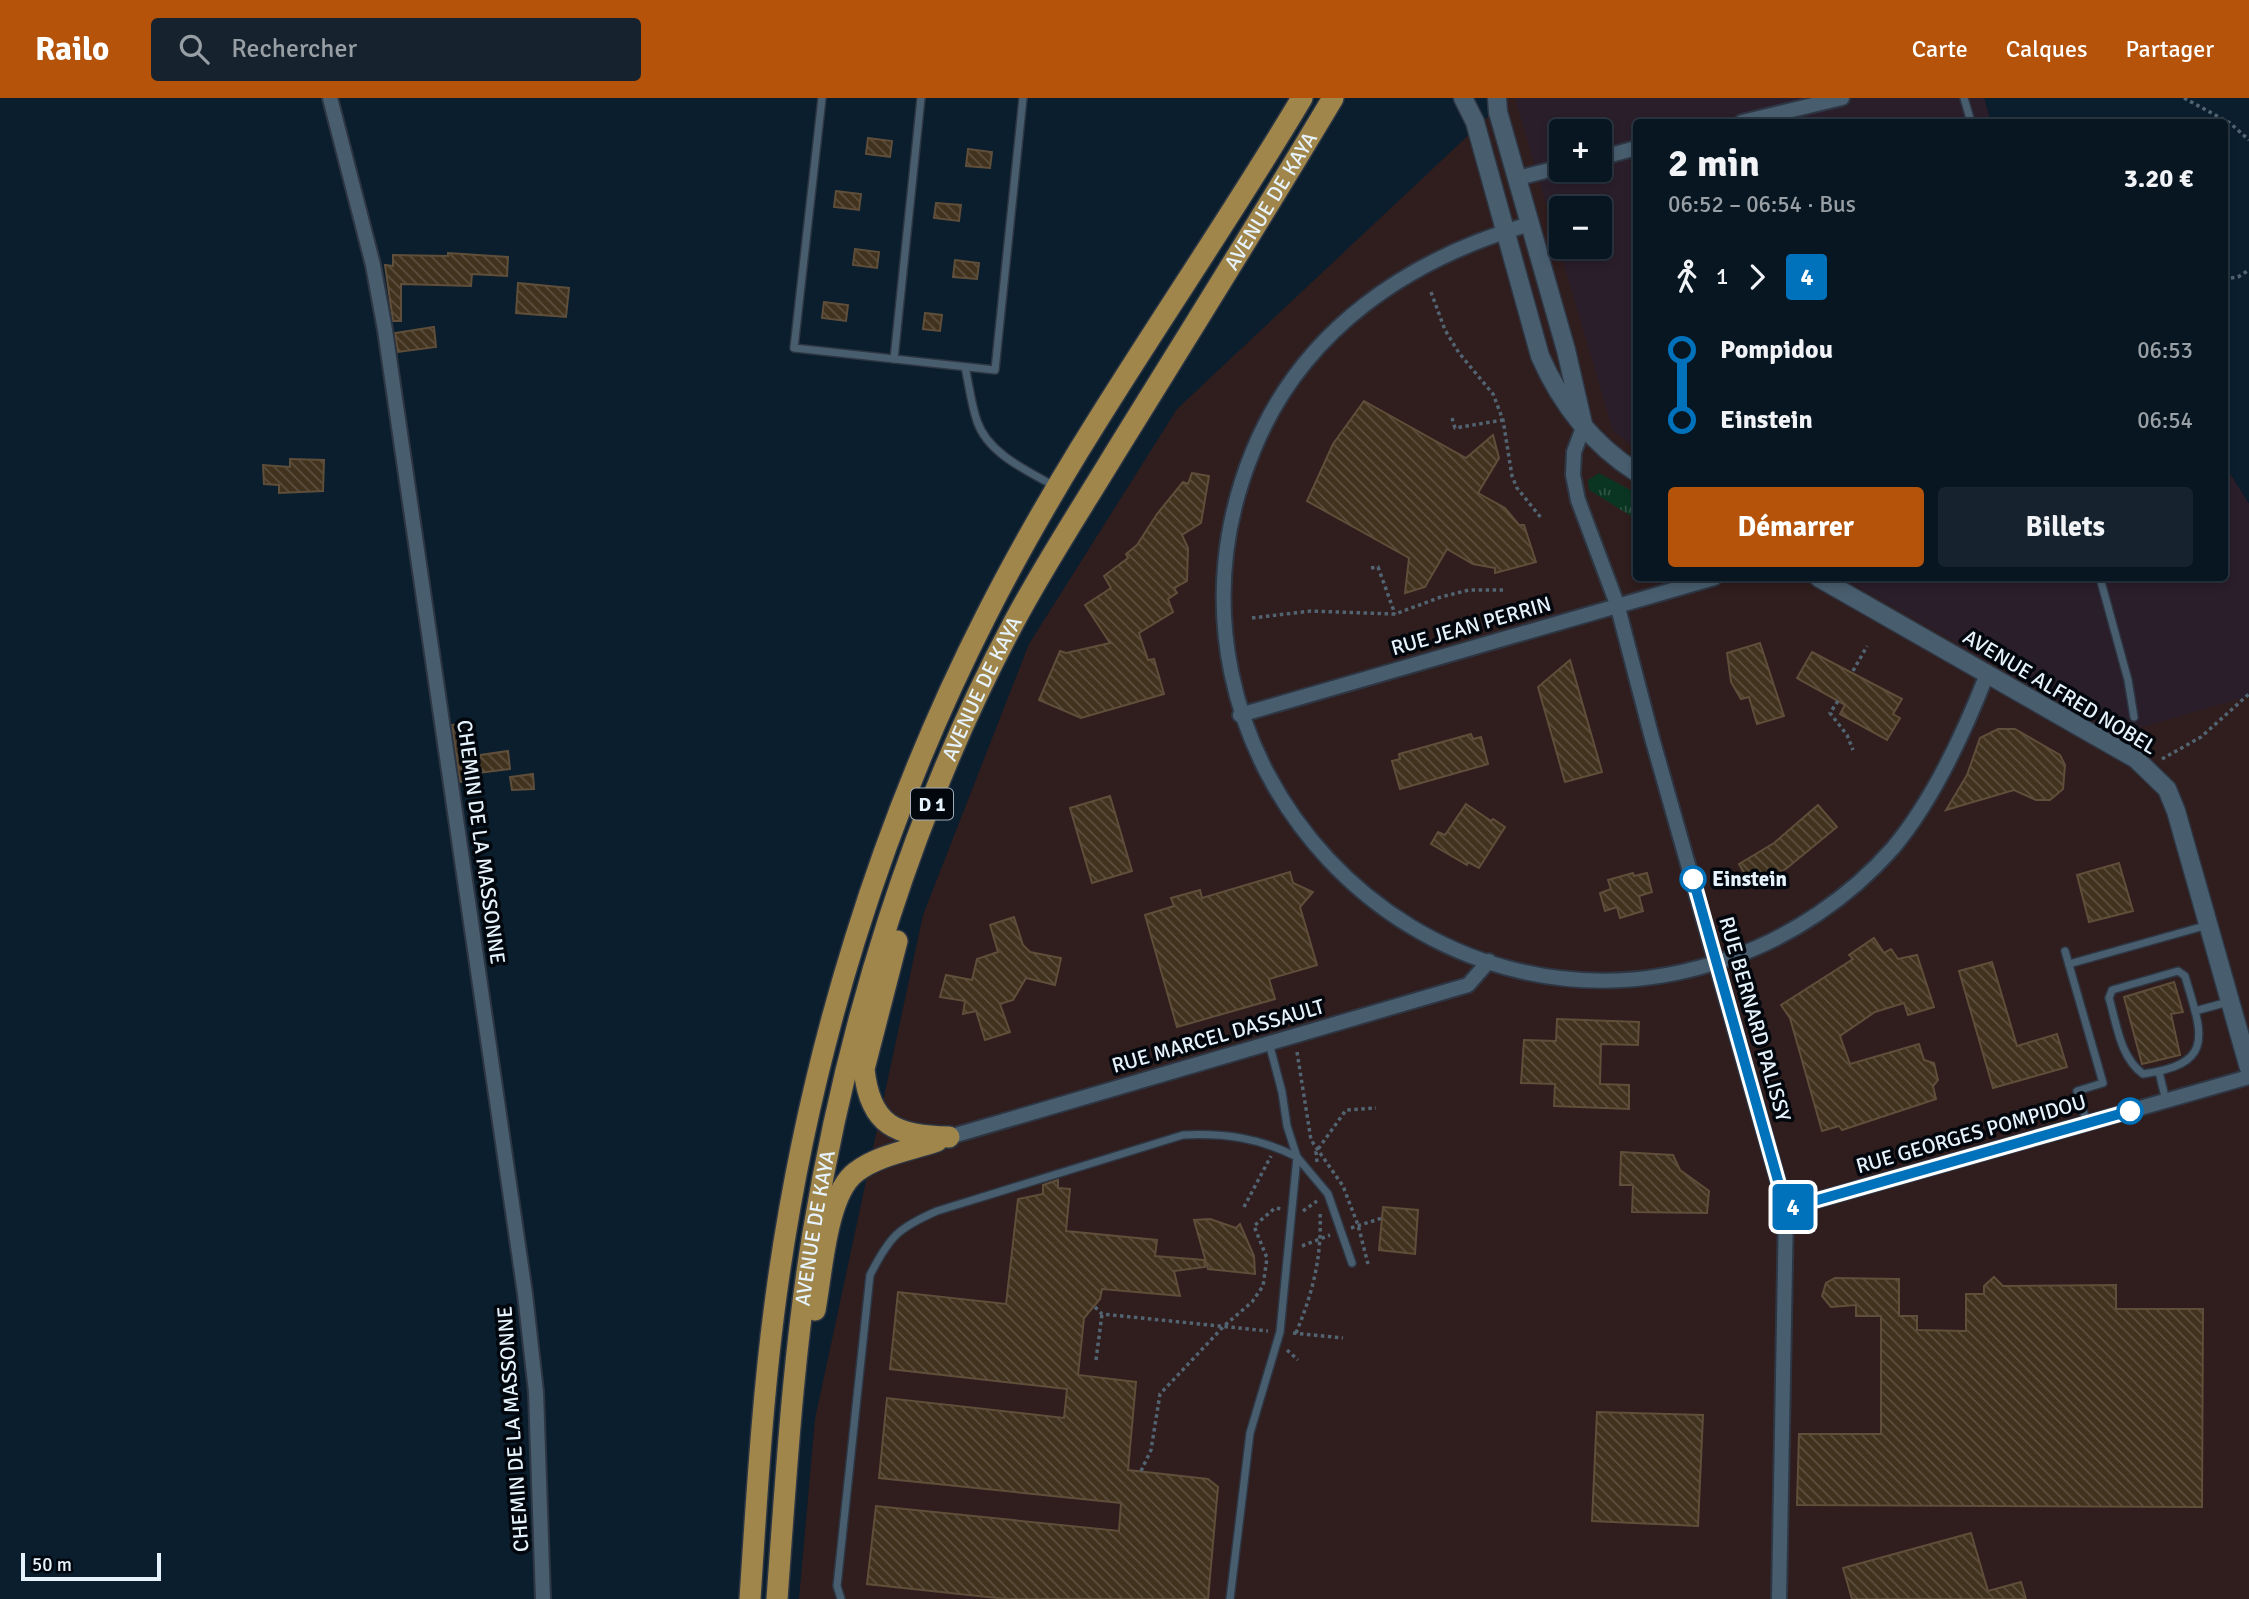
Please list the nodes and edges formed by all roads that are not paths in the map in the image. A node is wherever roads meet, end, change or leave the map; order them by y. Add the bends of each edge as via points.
1 (330, 98) edge
2 (822, 98) edge
3 (921, 98) edge
4 (1023, 98) edge
5 (1302, 98) edge
6 (1334, 98) edge
7 (1463, 98) edge
8 (1497, 98) edge
9 (1842, 98) edge
10 (1964, 98) edge
11 (1754, 119) edge
12 (1970, 119) edge
13 (1633, 149) edge
14 (1612, 155) edge
15 (1549, 170) edge
16 (1518, 178) junction
17 (1530, 224) junction
18 (1506, 231) junction
19 (894, 359) junction
20 (965, 367) junction
21 (1583, 428) junction
22 (1633, 470) edge
23 (1057, 487) junction
24 (1703, 581) edge
25 (1824, 581) edge
26 (2101, 581) edge
27 (1617, 604) junction
28 (1014, 622) junction
29 (1987, 674) junction
30 (1240, 715) junction
31 (2134, 718) dead end
32 (2208, 925) junction
33 (2065, 951) dead end
34 (1489, 961) junction
35 (1717, 962) junction
36 (2069, 964) junction
37 (2230, 1001) junction
38 (2194, 1011) junction
39 (1269, 1043) junction
40 (2249, 1069) edge
41 (2158, 1072) junction
42 (2249, 1077) edge
43 (2166, 1101) junction
44 (2087, 1123) junction
45 (949, 1137) junction
46 (1297, 1157) junction
47 (1786, 1209) junction
48 (1352, 1263) dead end
49 (790, 1431) junction
50 (543, 1599) edge
51 (750, 1599) edge
52 (777, 1599) edge
53 (841, 1599) edge
54 (1230, 1599) edge
55 (1779, 1599) edge

1 - 50 street, CHEMIN DE LA MASSONNE via 386,330 523,1280 536,1392
2 - 19 lane via 794,348
3 - 19 lane
4 - 20 lane via 995,370
5 - 23 main road, AVENUE DE KAYA / D 1
6 - 28 main road, AVENUE DE KAYA / D 1
7 - 18 street via 1475,122
8 - 16 street
9 - 11 street
10 - 12 lane
13 - 14 street
15 - 16 street
16 - 17 street
17 - 18 street
17 - 21 street
18 - 21 street via 1540,356 1565,405
18 - 30 street via 1431,260 1368,301 1314,349 1284,388 1245,468 1224,558 1224,635
19 - 20 lane
20 - 23 lane via 977,423 989,441 1011,462
21 - 22 street
21 - 27 street, RUE BERNARD PALISSY via 1574,452 1577,500
23 - 51 main road, AVENUE DE KAYA / D 1 via 989,610 935,722 881,860 843,979 803,1141 778,1279
24 - 27 street, RUE JEAN PERRIN
25 - 29 street, AVENUE ALFRED NOBEL
26 - 31 lane
27 - 30 street, RUE JEAN PERRIN
27 - 35 street, RUE BERNARD PALISSY
28 - 45 main road via 899,933 864,1069 871,1101 888,1124 915,1137
28 - 49 main road, AVENUE DE KAYA / D 1 via 932,802 869,986 829,1145 813,1231
29 - 32 street, AVENUE ALFRED NOBEL via 2150,770 2167,789
29 - 35 street via 1948,761 1893,848 1853,887 1809,919 1760,946
30 - 34 street via 1289,812 1331,865 1396,918
32 - 36 lane
32 - 37 street, AVENUE ALFRED NOBEL
33 - 36 lane
34 - 35 street via 1545,974 1626,979 1672,974
34 - 39 street, RUE MARCEL DASSAULT via 1468,985
35 - 47 street, RUE BERNARD PALISSY
36 - 44 lane via 2103,1083 2077,1091
37 - 38 lane
37 - 40 street, AVENUE ALFRED NOBEL
38 - 41 lane via 2201,1033 2197,1049 2186,1062
38 - 41 lane via 2185,976 2178,971 2112,989 2109,998 2131,1065 2143,1074
39 - 45 street, RUE MARCEL DASSAULT
39 - 46 lane
41 - 43 lane
42 - 43 street, RUE GEORGES POMPIDOU
43 - 44 street, RUE GEORGES POMPIDOU
44 - 47 street, RUE GEORGES POMPIDOU
45 - 49 main road via 873,1162 842,1186
46 - 48 lane via 1328,1194
46 - 53 lane via 1260,1140 1218,1133 1183,1135 905,1225 884,1248 870,1275 837,1586
46 - 54 lane via 1280,1332 1250,1433
47 - 55 street, RUE BERNARD PALISSY
49 - 52 main road, AVENUE DE KAYA / D 1

